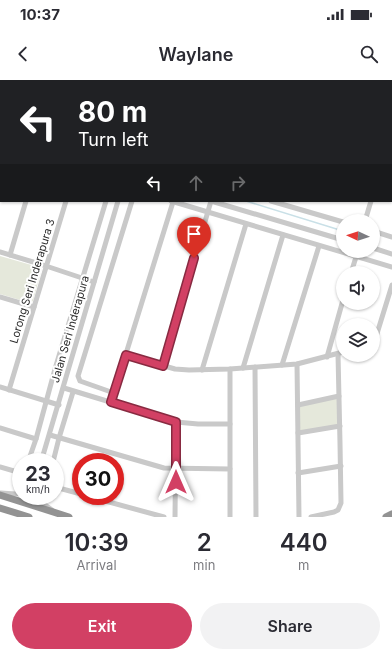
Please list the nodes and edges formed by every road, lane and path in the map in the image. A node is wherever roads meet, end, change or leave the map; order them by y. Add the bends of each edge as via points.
1 (26, 202) edge
2 (66, 202) edge
3 (106, 202) edge
4 (118, 202) edge
5 (132, 202) edge
6 (172, 202) edge
7 (175, 202) edge
8 (211, 202) edge
9 (214, 202) edge
10 (274, 202) edge
11 (371, 202) edge
12 (208, 212) junction
13 (367, 214) edge
14 (336, 220) edge
15 (246, 224) junction
16 (380, 233) edge
17 (283, 235) junction
18 (392, 237) edge
19 (336, 238) edge
20 (319, 246) junction
21 (380, 250) edge
22 (336, 251) edge
23 (0, 252) edge
24 (392, 254) edge
25 (10, 255) junction
26 (359, 258) edge
27 (47, 267) junction
28 (392, 268) edge
29 (83, 279) junction
30 (94, 282) junction
31 (392, 284) edge
32 (0, 297) edge
33 (34, 307) junction
34 (340, 310) edge
35 (380, 324) edge
36 (336, 354) edge
37 (126, 355) junction
38 (326, 357) junction
39 (340, 362) edge
40 (297, 364) junction
41 (282, 365) junction
42 (163, 366) junction
43 (255, 367) junction
44 (243, 368) junction
45 (230, 369) junction
46 (202, 370) junction
47 (0, 387) edge
48 (64, 388) junction
49 (9, 390) junction
50 (73, 392) junction
51 (114, 392) junction
52 (339, 396) junction
53 (46, 402) junction
54 (111, 402) junction
55 (59, 405) junction
56 (298, 405) junction
57 (176, 422) junction
58 (230, 424) junction
59 (340, 426) junction
60 (0, 428) edge
61 (298, 434) junction
62 (50, 435) junction
63 (59, 438) junction
64 (36, 439) junction
65 (31, 453) edge
66 (44, 453) edge
67 (55, 453) edge
68 (341, 466) junction
69 (0, 468) edge
70 (176, 468) junction
71 (230, 469) junction
72 (12, 471) edge
73 (298, 473) junction
74 (0, 494) edge
75 (12, 494) edge
76 (46, 505) edge
77 (120, 505) edge
78 (0, 508) edge
79 (59, 514) junction
80 (392, 514) edge
81 (29, 517) edge
82 (69, 517) edge
83 (164, 517) edge
84 (175, 517) edge
85 (230, 517) edge
86 (256, 517) edge
87 (299, 517) edge
88 (311, 517) edge
89 (386, 517) edge

1 - 25 street
2 - 27 street, Lorong Seri Inderapura 3
3 - 29 street
4 - 30 street, Jalan Seri Inderapura
5 - 51 street via 78,376 80,381
6 - 37 street
7 - 12 street
8 - 12 street
9 - 19 street
10 - 14 street
11 - 13 street
12 - 15 street
12 - 42 street
15 - 17 street
15 - 46 street
16 - 18 street
17 - 20 street
17 - 44 street
20 - 22 street
20 - 41 street
21 - 24 street
23 - 25 street
25 - 27 street
26 - 28 street
27 - 29 street
27 - 33 street, Lorong Seri Inderapura 3
29 - 30 street
29 - 53 street
30 - 48 street, Jalan Seri Inderapura
31 - 35 street
32 - 33 street
33 - 49 street, Lorong Seri Inderapura 3
34 - 38 street
36 - 38 street
37 - 42 street
37 - 51 street
38 - 40 street
39 - 52 street
40 - 41 street
40 - 56 street
41 - 43 street
42 - 46 street via 181,370
43 - 44 street
43 - 86 street
44 - 45 street
45 - 46 street
45 - 58 street
47 - 49 street
48 - 50 street
48 - 55 street, Jalan Seri Inderapura
49 - 53 street
50 - 54 street
50 - 63 street
51 - 54 street
52 - 56 street
52 - 59 street
53 - 55 street
53 - 64 street
54 - 57 street
55 - 62 street, Jalan Seri Inderapura
56 - 61 street
57 - 58 street
57 - 70 street
58 - 71 street
59 - 61 street
59 - 68 street
60 - 64 street
61 - 73 street
62 - 63 street
62 - 66 street, Jalan Seri Inderapura
63 - 67 street
63 - 70 street via 164,468
64 - 65 street
68 - 73 street
68 - 88 street via 340,507 334,512
69 - 72 street
70 - 71 street
70 - 84 street
71 - 85 street
73 - 87 street
74 - 75 street
74 - 79 highway
76 - 79 street
77 - 83 street
78 - 81 highway
79 - 82 highway
80 - 89 highway

